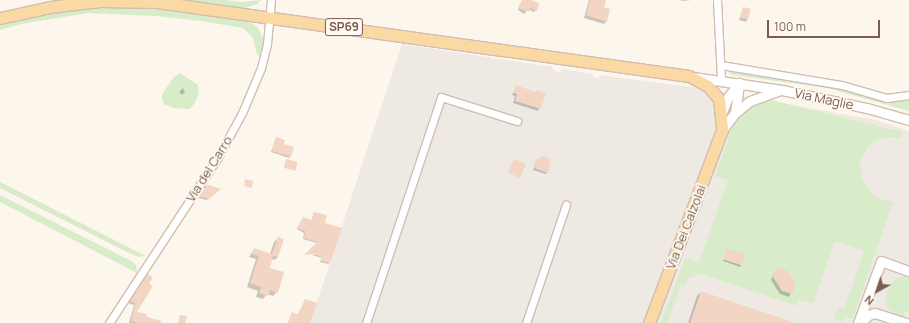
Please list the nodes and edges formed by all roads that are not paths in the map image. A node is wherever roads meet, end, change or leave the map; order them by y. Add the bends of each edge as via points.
1 (271, 0) edge
2 (717, 0) edge
3 (271, 17) junction
4 (0, 18) edge
5 (721, 65) junction
6 (689, 76) junction
7 (721, 80) junction
8 (739, 83) junction
9 (782, 90) junction
10 (909, 95) edge
11 (722, 112) junction
12 (735, 113) junction
13 (909, 120) edge
14 (517, 121) dead end
15 (722, 130) junction
16 (566, 205) dead end
17 (909, 271) edge
18 (109, 323) edge
19 (366, 323) edge
20 (526, 323) edge
21 (649, 323) edge
22 (859, 323) edge
23 (905, 323) edge

1 - 3 street, Via del Carro
2 - 5 street
3 - 4 main road, SP69 via 157,2 101,1 50,7
3 - 6 main road, SP69
3 - 18 street, Via del Carro via 260,68 231,134
5 - 7 street
5 - 10 street via 842,86 887,98
6 - 7 street, SP69
6 - 11 main road via 708,86 719,99
7 - 8 street, SP69
8 - 9 street, Via Maglie
8 - 11 street via 728,97
8 - 12 street
9 - 12 street via 750,101
9 - 13 street, Via Maglie via 867,108
11 - 15 main road
12 - 15 street
14 - 19 street via 441,97
15 - 21 main road, Via Dei Calzolai
16 - 20 street
17 - 22 street via 882,261
22 - 23 street via 868,315 875,313

